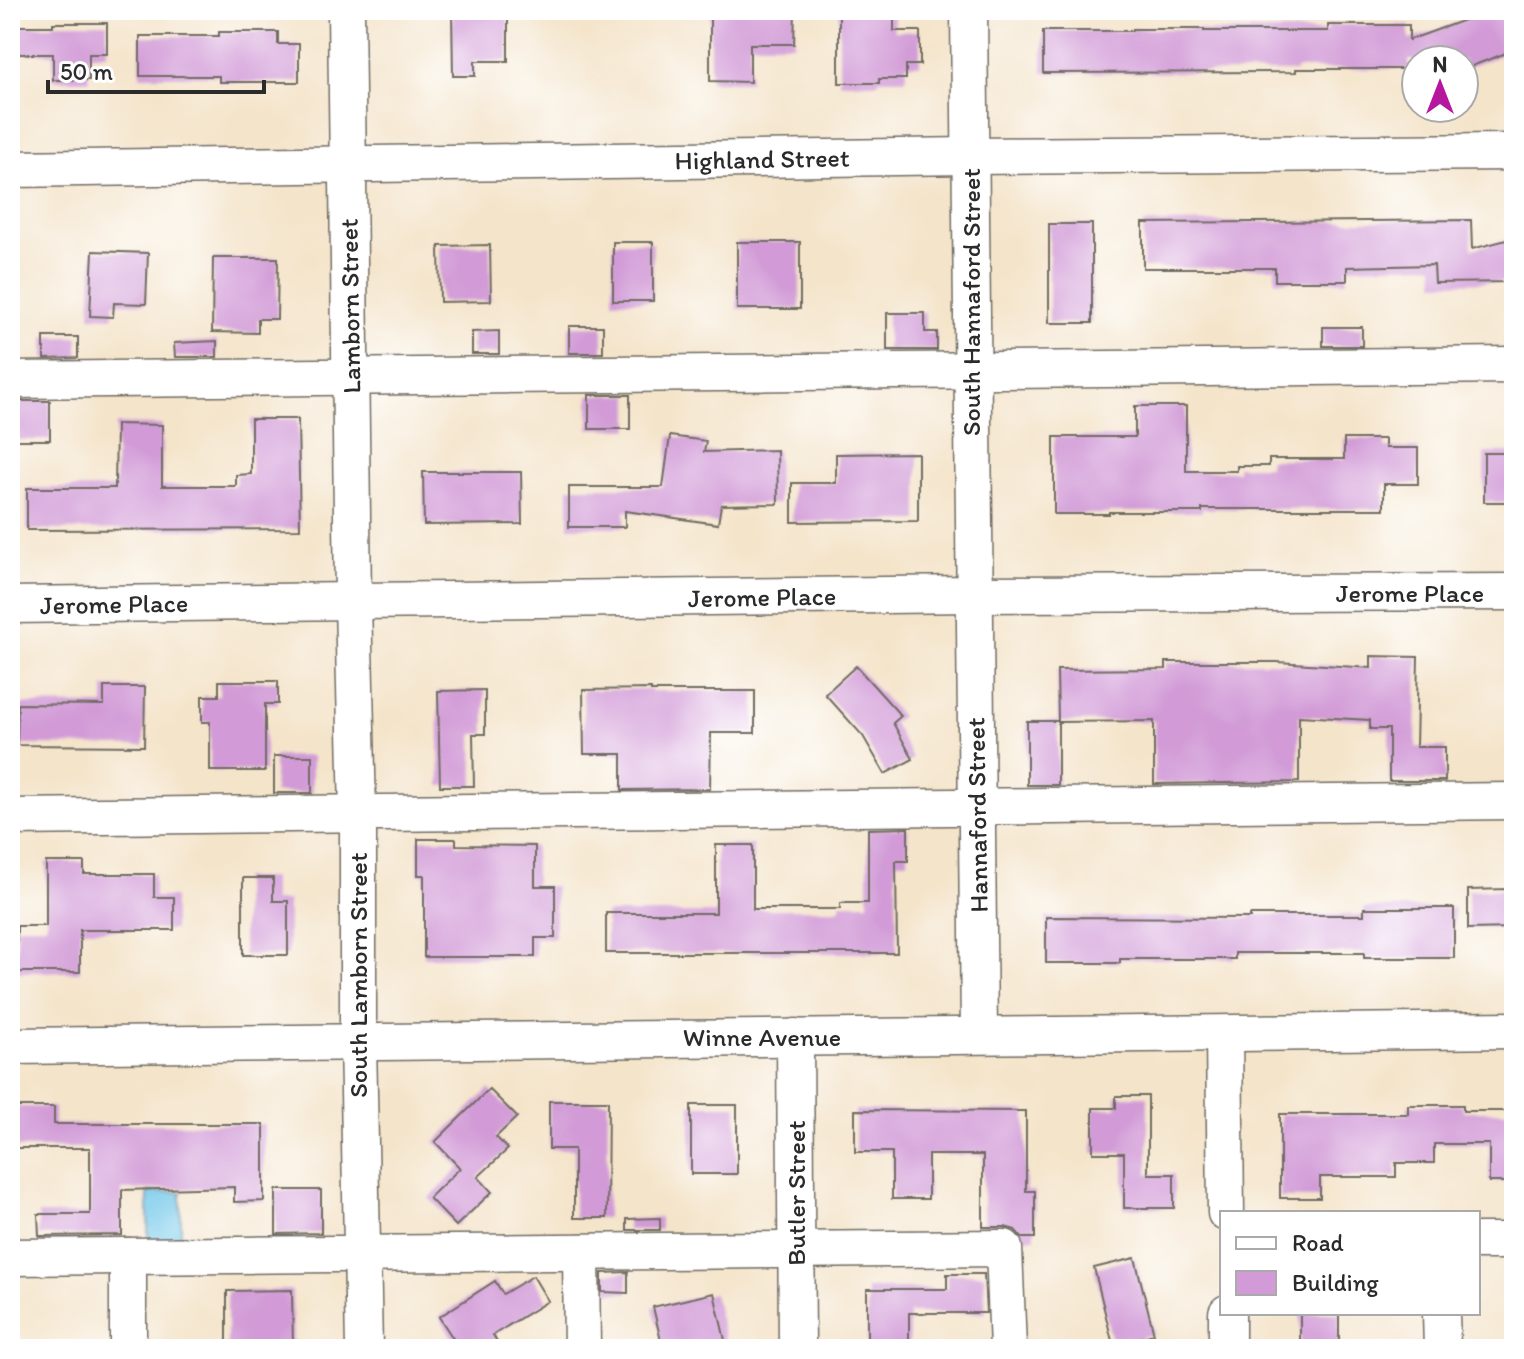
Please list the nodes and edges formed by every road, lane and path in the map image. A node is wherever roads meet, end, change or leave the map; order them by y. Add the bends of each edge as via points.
1 (346, 10) edge
2 (969, 10) edge
3 (1514, 152) edge
4 (970, 156) junction
5 (348, 165) junction
6 (10, 169) edge
7 (1514, 365) edge
8 (972, 370) junction
9 (351, 377) junction
10 (10, 380) edge
11 (1514, 592) edge
12 (974, 594) junction
13 (353, 601) junction
14 (10, 605) edge
15 (1514, 801) edge
16 (978, 806) junction
17 (358, 814) junction
18 (10, 817) edge
19 (1514, 1030) edge
20 (1224, 1034) junction
21 (979, 1035) junction
22 (795, 1037) junction
23 (358, 1040) junction
24 (10, 1046) edge
25 (1226, 1211) edge
26 (1480, 1241) edge
27 (1514, 1241) edge
28 (797, 1249) junction
29 (581, 1252) junction
30 (361, 1254) junction
31 (128, 1256) junction
32 (10, 1257) edge
33 (1227, 1315) edge
34 (1441, 1315) edge
35 (128, 1349) edge
36 (364, 1349) edge
37 (582, 1349) edge
38 (797, 1349) edge
39 (1008, 1349) edge
40 (1227, 1349) edge
41 (1442, 1349) edge

1 - 5 street, Lamborn Street
2 - 4 street, South Hannaford Street
3 - 4 street, Highland Street
4 - 5 street, Highland Street
4 - 8 street, South Hannaford Street
5 - 6 street, Highland Street
5 - 9 street, Lamborn Street
7 - 8 street
8 - 9 street
8 - 12 street, South Hannaford Street
9 - 10 street
9 - 13 street, Lamborn Street
11 - 12 street, Jerome Place
12 - 13 street, Jerome Place
12 - 16 street, Hannaford Street
13 - 14 street, Jerome Place
13 - 17 street, South Lamborn Street
15 - 16 street
16 - 17 street
16 - 21 street, Hannaford Street
17 - 18 street
17 - 23 street, South Lamborn Street
19 - 20 street, Winne Avenue
20 - 21 street, Winne Avenue
20 - 25 street
21 - 22 street, Winne Avenue
22 - 23 street, Winne Avenue
22 - 28 street, Butler Street
23 - 24 street, Winne Avenue
23 - 30 street, South Lamborn Street
26 - 27 street
28 - 29 street
28 - 38 street, Butler Street
28 - 39 street via 1004,1248
29 - 30 street
29 - 37 street
30 - 31 street
30 - 36 street, South Lamborn Street
31 - 32 street
31 - 35 street
33 - 40 street
34 - 41 street

